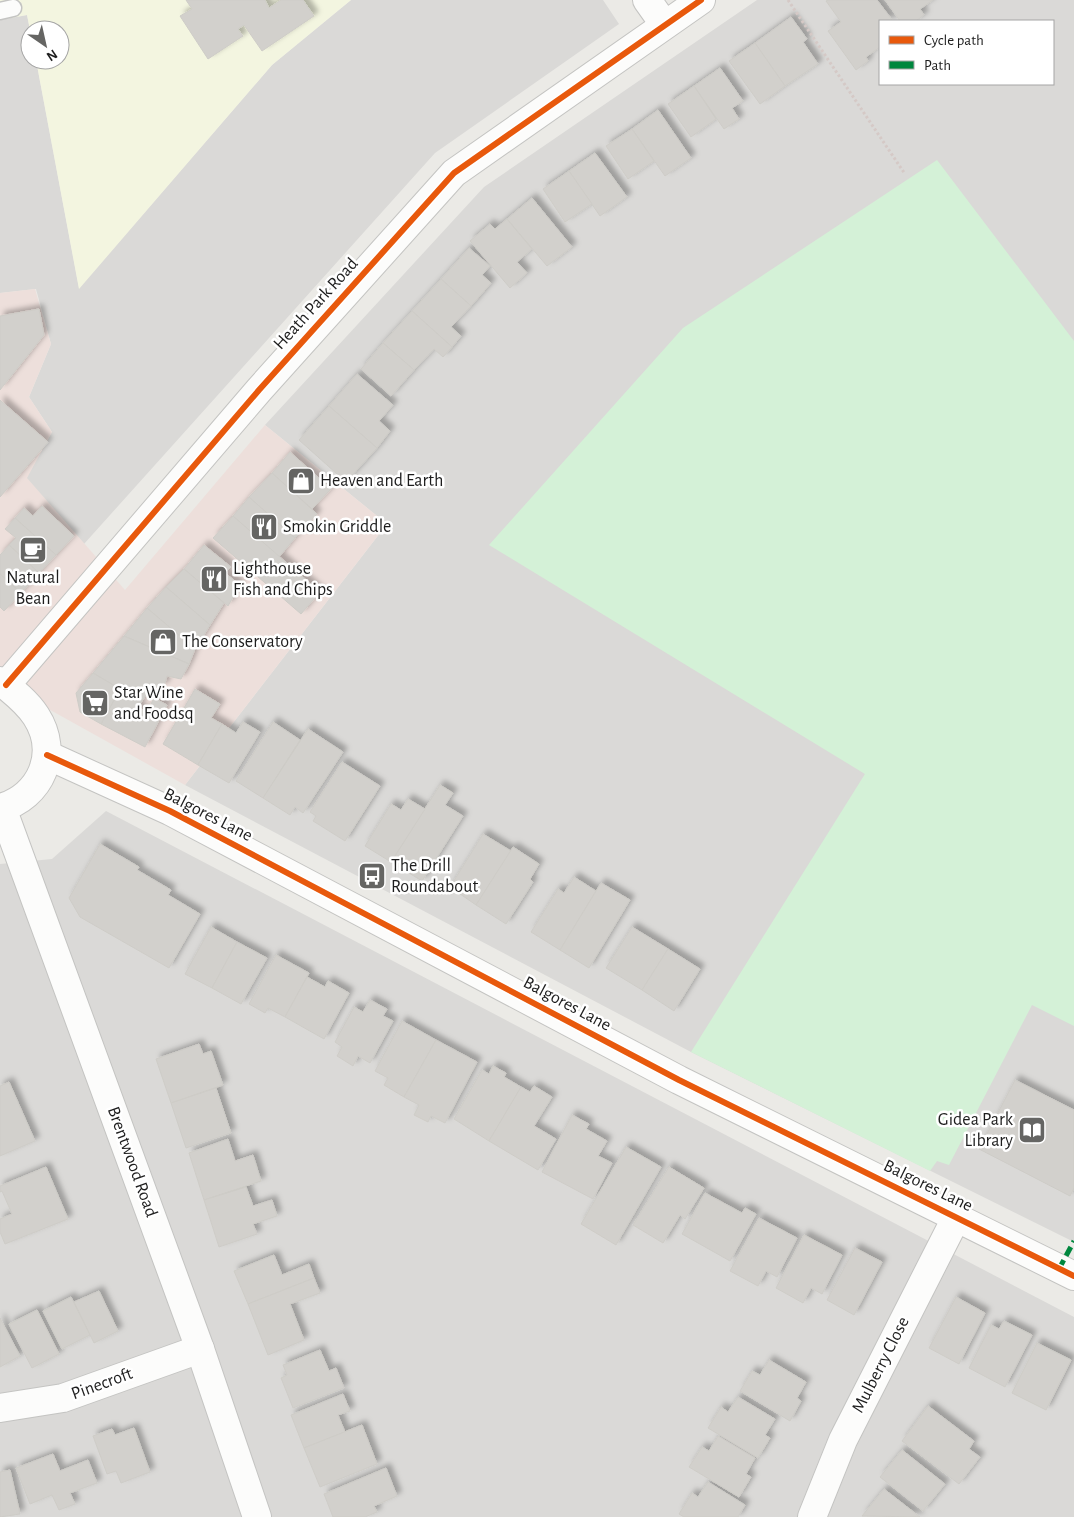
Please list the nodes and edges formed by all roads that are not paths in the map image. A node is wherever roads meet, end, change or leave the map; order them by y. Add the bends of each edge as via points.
1 (647, 0) edge
2 (701, 0) edge
3 (664, 24) junction
4 (3, 683) edge
5 (46, 755) junction
6 (1, 808) edge
7 (957, 1216) junction
8 (1074, 1276) edge
9 (200, 1349) junction
10 (0, 1408) edge
11 (257, 1517) edge
12 (812, 1517) edge

1 - 3 street
2 - 3 street, Heath Park Road
3 - 4 street, Heath Park Road via 454,173
4 - 5 street via 36,715 47,744
5 - 6 street via 44,770 29,794
5 - 7 street, Balgores Lane via 170,811 678,1080
6 - 9 street, Brentwood Road
7 - 8 street, Balgores Lane
7 - 12 street, Mulberry Close via 843,1440
9 - 10 street, Pinecroft via 63,1398
9 - 11 street, Brentwood Road

